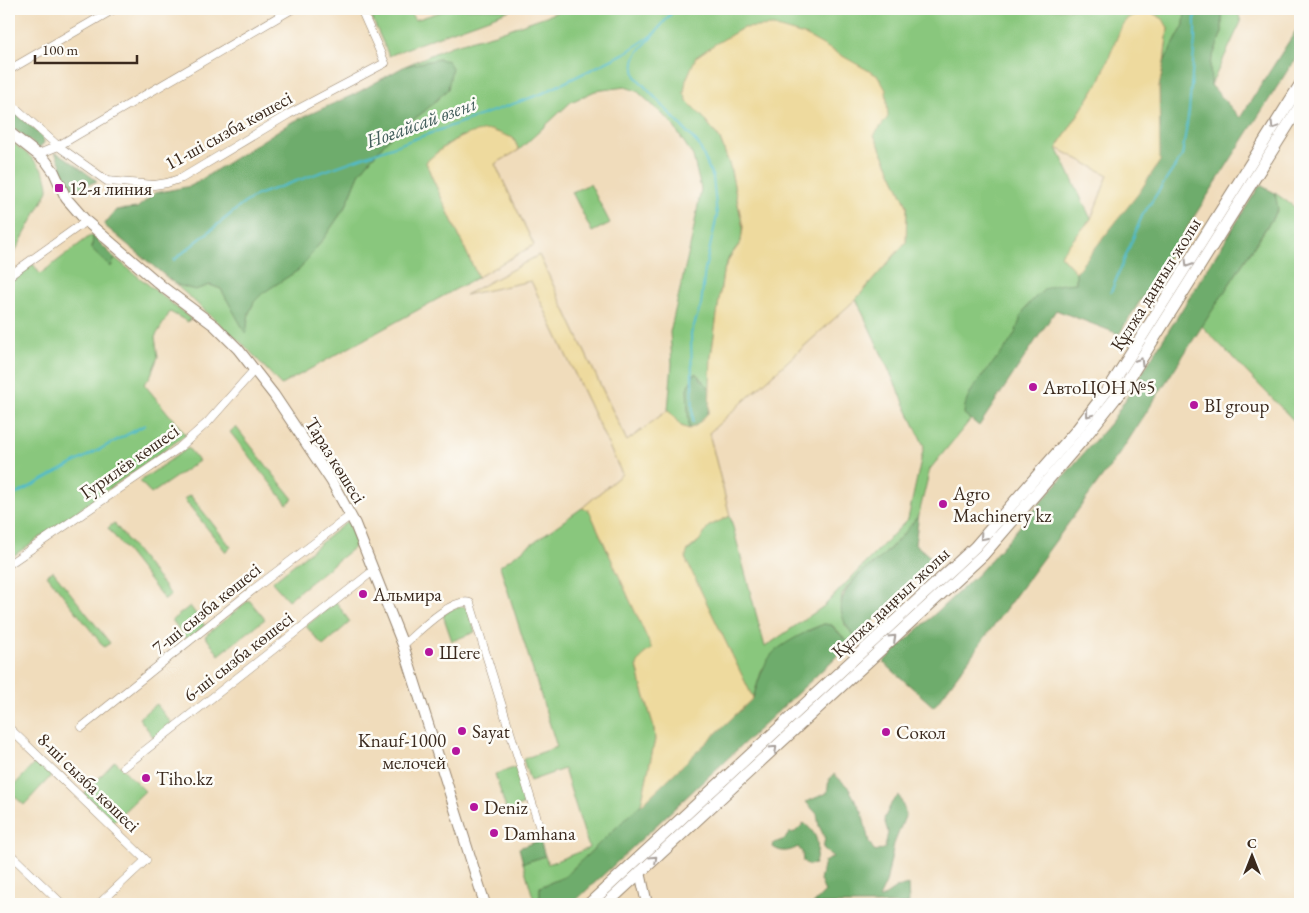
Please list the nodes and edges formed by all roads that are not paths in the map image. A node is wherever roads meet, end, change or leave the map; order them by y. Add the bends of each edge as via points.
1 (114, 9) edge
2 (292, 9) edge
3 (361, 9) edge
4 (9, 70) edge
5 (1300, 85) edge
6 (9, 102) edge
7 (1300, 106) edge
8 (9, 132) edge
9 (58, 146) junction
10 (38, 154) junction
11 (86, 222) junction
12 (9, 276) edge
13 (255, 369) junction
14 (351, 515) junction
15 (9, 564) edge
16 (373, 570) junction
17 (403, 646) junction
18 (82, 727) dead end
19 (9, 728) edge
20 (124, 767) dead end
21 (542, 835) dead end
22 (9, 853) edge
23 (640, 872) junction
24 (62, 904) edge
25 (99, 904) edge
26 (485, 904) edge
27 (589, 904) edge
28 (606, 904) edge
29 (647, 904) edge

1 - 4 street
2 - 9 street
3 - 9 street, 11-ші сызба көшесі via 385,63 289,114 182,178 154,185 107,181
5 -> 27 main road, Құлжа даңғыл жолы via 1112,384 1076,431 975,547
6 - 9 street, 11-ші сызба көшесі
23 -> 7 main road, Құлжа даңғыл жолы via 983,555 1084,438 1121,391
8 - 10 street, Тараз көшесі
9 - 10 street
10 - 11 street, Тараз көшесі via 50,166 66,198
11 - 12 street
11 - 13 street, Тараз көшесі via 215,326
13 - 14 street, Тараз көшесі
13 - 15 street, Гурилёв көшесі via 204,426 179,448
14 - 16 street, Тараз көшесі
14 - 18 street, 7-ші сызба көшесі
16 - 17 street, Тараз көшесі
16 - 20 street, 6-ші сызба көшесі
17 - 21 street via 450,607 470,603
17 - 26 street, Тараз көшесі
19 - 25 street, 8-ші сызба көшесі via 146,860
22 - 24 street
23 - 28 main road, Құлжа даңғыл жолы
23 - 29 street

